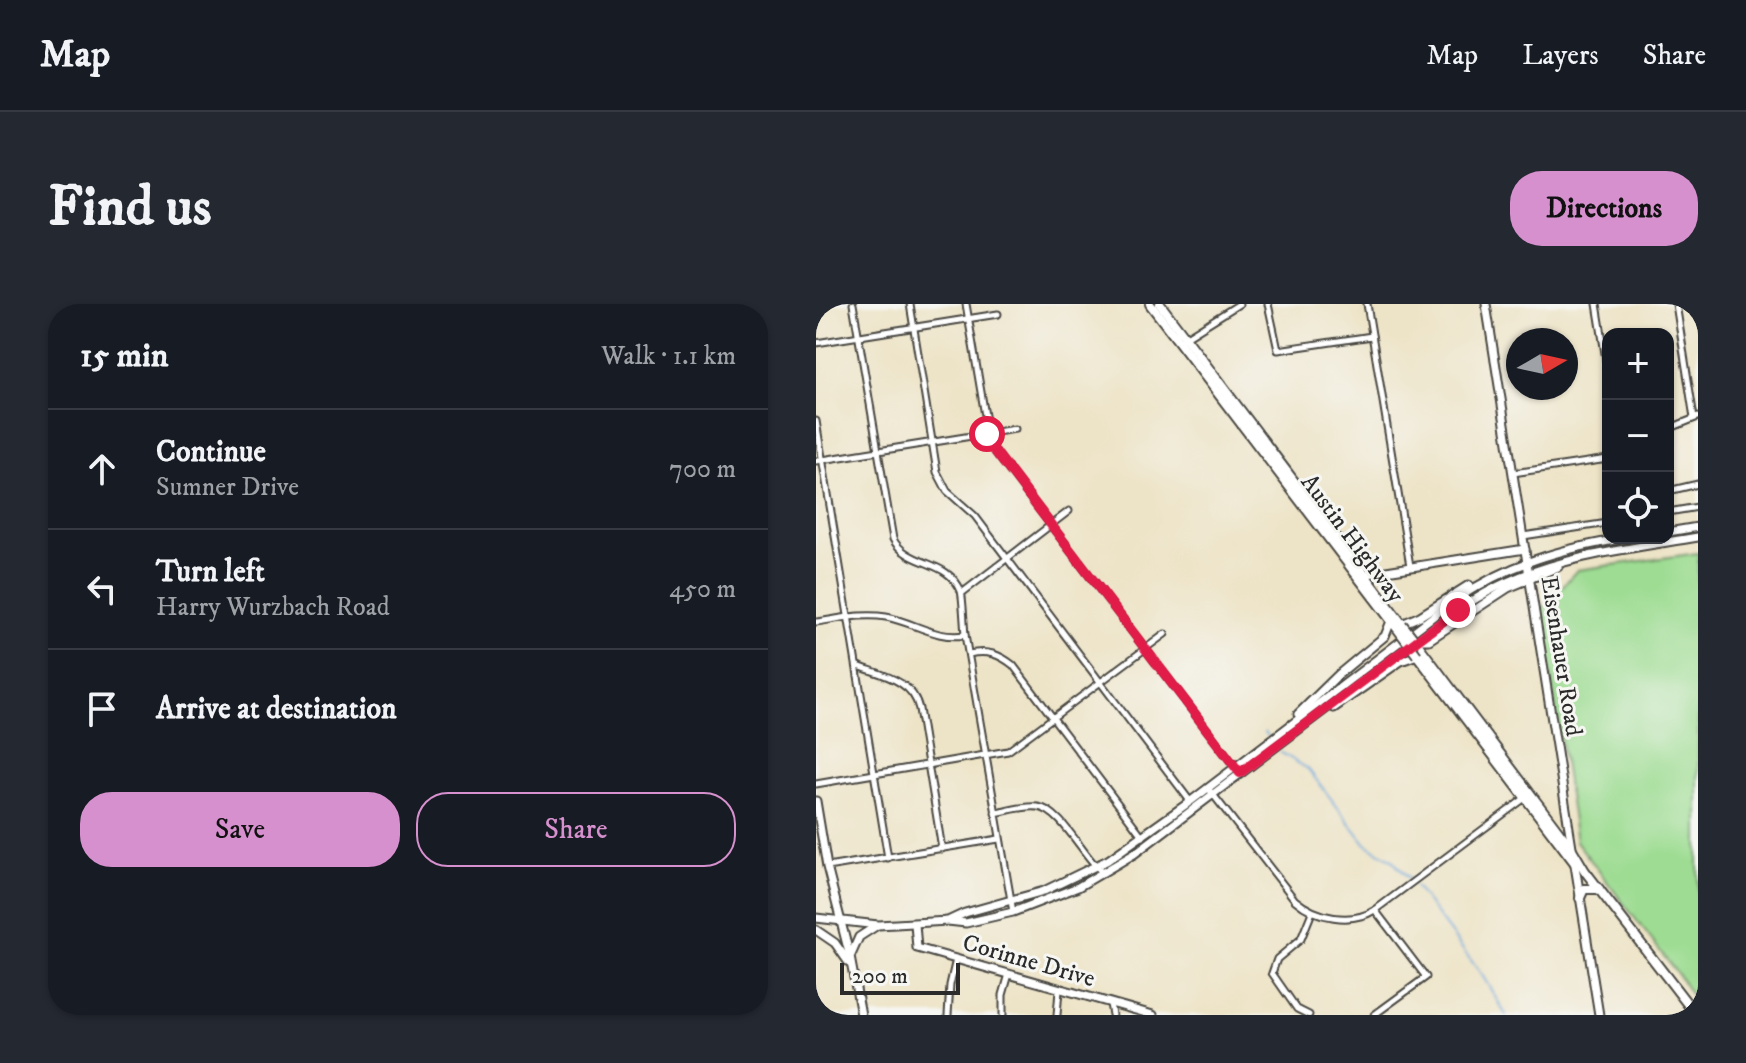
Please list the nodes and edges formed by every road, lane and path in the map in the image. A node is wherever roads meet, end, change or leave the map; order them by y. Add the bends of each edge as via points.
1 (853, 304) edge
2 (910, 304) edge
3 (966, 304) edge
4 (1150, 304) edge
5 (1160, 304) edge
6 (1239, 304) edge
7 (1268, 304) edge
8 (1367, 304) edge
9 (1486, 304) edge
10 (1597, 304) edge
11 (1676, 304) edge
12 (998, 314) dead end
13 (969, 319) junction
14 (913, 327) junction
15 (1602, 335) edge
16 (858, 336) junction
17 (1372, 336) junction
18 (1182, 339) junction
19 (816, 343) edge
20 (1696, 418) edge
21 (816, 421) edge
22 (1674, 427) edge
23 (1015, 429) dead end
24 (987, 434) junction
25 (932, 443) junction
26 (877, 452) junction
27 (819, 460) edge
28 (1602, 460) edge
29 (1513, 473) junction
30 (1698, 484) edge
31 (1674, 490) edge
32 (1698, 507) edge
33 (1069, 511) dead end
34 (1674, 511) edge
35 (1051, 524) junction
36 (1602, 524) edge
37 (1698, 527) edge
38 (1674, 531) edge
39 (1523, 536) junction
40 (1698, 537) edge
41 (1602, 543) edge
42 (1525, 549) junction
43 (1006, 559) junction
44 (1527, 561) junction
45 (1410, 566) junction
46 (1361, 575) junction
47 (1493, 576) junction
48 (1529, 576) junction
49 (962, 593) junction
50 (1388, 610) junction
51 (1420, 616) junction
52 (848, 617) junction
53 (1391, 621) junction
54 (816, 622) edge
55 (1402, 624) junction
56 (1412, 629) dead end
57 (1165, 634) dead end
58 (965, 635) junction
59 (1385, 636) junction
60 (1395, 636) dead end
61 (1145, 648) junction
62 (1407, 649) dead end
63 (969, 654) junction
64 (1422, 656) junction
65 (1401, 661) junction
66 (857, 666) junction
67 (1100, 683) junction
68 (1448, 688) junction
69 (1318, 700) junction
70 (1054, 717) junction
71 (1313, 718) junction
72 (1294, 732) junction
73 (986, 756) junction
74 (928, 766) junction
75 (1238, 770) junction
76 (874, 774) junction
77 (816, 784) edge
78 (1210, 791) junction
79 (1525, 798) junction
80 (816, 801) edge
81 (1193, 804) junction
82 (995, 813) junction
83 (818, 833) edge
84 (999, 839) junction
85 (1146, 840) junction
86 (942, 849) junction
87 (1572, 849) junction
88 (888, 858) junction
89 (1574, 862) junction
90 (1094, 866) junction
91 (827, 867) junction
92 (1585, 871) junction
93 (1103, 873) junction
94 (1599, 889) junction
95 (1580, 898) junction
96 (1010, 901) junction
97 (1375, 910) junction
98 (1013, 912) junction
99 (1312, 912) junction
100 (816, 918) edge
101 (948, 921) junction
102 (841, 922) junction
103 (915, 924) junction
104 (878, 925) junction
105 (816, 930) edge
106 (850, 957) junction
107 (956, 959) junction
108 (854, 972) junction
109 (1009, 974) junction
110 (1059, 990) junction
111 (1110, 1004) junction
112 (861, 1015) edge
113 (948, 1015) edge
114 (1003, 1015) edge
115 (1057, 1015) edge
116 (1112, 1015) edge
117 (1153, 1015) edge
118 (1309, 1015) edge
119 (1374, 1015) edge
120 (1599, 1015) edge
121 (1696, 1015) edge

1 - 16 street
2 - 14 street
3 - 13 street
4 - 18 main road, Austin Highway
5 - 18 main road, Austin Highway
6 - 18 street
7 - 17 street via 1278,350
8 - 17 street
9 - 29 main road, Eisenhauer Road
10 - 15 street
11 - 20 street
12 - 13 street
13 - 14 street
13 - 24 street
14 - 16 street
14 - 25 street
16 - 19 street
16 - 26 street
17 - 45 street
18 - 46 main road, Austin Highway
20 - 22 street
21 - 27 street
23 - 24 street
24 - 25 street
24 - 35 street
25 - 26 street
25 - 43 street via 941,484 975,516
26 - 27 street
26 - 49 street via 896,545 906,555 947,572
27 - 52 street
28 - 29 street
29 - 39 main road, Eisenhauer Road
30 - 31 street
32 - 34 street
33 - 35 street
35 - 43 street
35 - 61 street
36 - 39 street
37 - 38 main road
39 - 42 main road, Eisenhauer Road
40 - 48 main road via 1571,560
41 - 44 main road
42 - 44 main road, Eisenhauer Road
42 - 45 main road
43 - 49 street
43 - 67 street
44 - 47 main road
44 - 48 main road, Eisenhauer Road
45 - 46 main road
46 - 50 main road, Austin Highway
47 - 51 main road via 1479,579
47 - 69 main road
48 - 64 main road via 1425,640
48 - 71 main road via 1500,585 1458,610
48 - 87 main road, Eisenhauer Road
49 - 58 street
50 - 53 main road, Austin Highway
50 - 55 main road, Austin Highway
51 - 55 main road
51 - 56 main road
52 - 54 street
52 - 58 street via 885,617 937,635
52 - 66 street
53 - 59 main road
53 - 64 main road, Austin Highway, bridge
55 - 64 main road, Austin Highway, bridge
57 - 61 street
58 - 63 street
59 - 60 main road
59 - 69 main road via 1339,674
61 - 67 street
61 - 75 street
62 - 65 main road
63 - 70 street via 996,654 1007,660
63 - 73 street
64 - 65 main road
64 - 68 main road, Austin Highway
64 - 68 main road, Austin Highway via 1429,671
65 - 71 main road
66 - 74 street via 901,682 915,695
66 - 76 street
67 - 70 street
67 - 81 street
68 - 79 main road, Austin Highway
68 - 87 main road, Austin Highway
69 - 72 main road
69 - 75 main road
70 - 73 street via 1008,751
70 - 85 street
71 - 72 main road
72 - 75 main road
73 - 74 street
73 - 82 street
74 - 76 street
74 - 86 street
75 - 78 main road
76 - 77 street
76 - 88 street
78 - 81 main road
78 - 99 street via 1290,895
79 - 89 main road, Austin Highway
79 - 97 street
80 - 83 main road
81 - 85 main road
82 - 84 street
82 - 90 street via 1047,810
83 - 91 main road
84 - 86 street
84 - 96 street
85 - 90 main road
85 - 93 main road
86 - 88 street
87 - 89 main road, Eisenhauer Road
87 - 92 main road, Austin Highway
88 - 91 street
89 - 92 main road, Austin Highway
89 - 95 main road, Eisenhauer Road
90 - 93 street
90 - 96 main road
91 - 102 main road
92 - 94 main road, Austin Highway
93 - 98 main road
94 - 95 main road via 1584,889
94 - 121 main road, Austin Highway
95 - 120 main road, Eisenhauer Road
96 - 98 street
96 - 101 main road
97 - 99 street via 1352,917
97 - 119 street via 1426,977
98 - 101 main road via 966,923
99 - 118 street via 1301,939 1277,959 1272,973 1297,1009
100 - 102 main road
101 - 103 main road
102 - 104 main road
102 - 106 main road
103 - 104 main road
103 - 107 main road, Corinne Drive via 917,948
104 - 106 main road via 859,937
105 - 108 main road via 841,949
106 - 108 main road
107 - 109 main road, Corinne Drive
107 - 113 street
108 - 112 main road
109 - 110 main road, Corinne Drive
109 - 114 street
110 - 111 main road, Corinne Drive
110 - 115 street
111 - 116 street
111 - 117 main road, Corinne Drive

